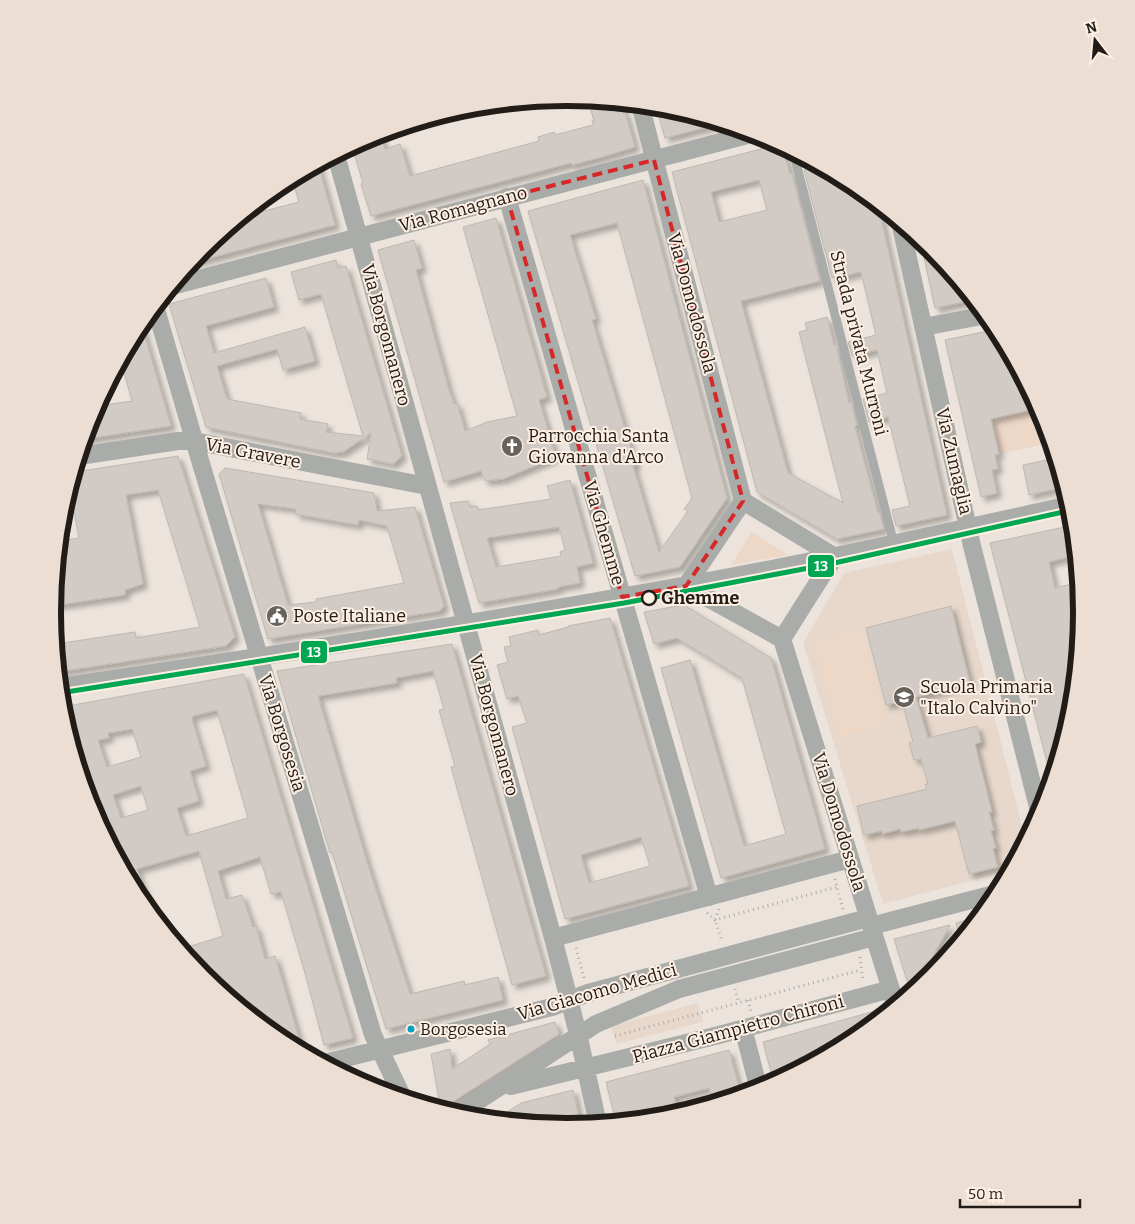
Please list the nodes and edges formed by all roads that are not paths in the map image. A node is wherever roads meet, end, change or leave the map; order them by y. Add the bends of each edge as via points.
1 (642, 111) edge
2 (741, 137) edge
3 (654, 160) junction
4 (795, 160) edge
5 (338, 161) edge
6 (507, 197) junction
7 (902, 232) edge
8 (359, 236) junction
9 (183, 283) edge
10 (158, 316) edge
11 (978, 317) edge
12 (924, 328) junction
13 (194, 441) junction
14 (86, 455) edge
15 (427, 486) junction
16 (743, 501) junction
17 (1062, 506) edge
18 (968, 527) junction
19 (894, 544) junction
20 (835, 557) junction
21 (686, 586) junction
22 (622, 597) junction
23 (466, 623) junction
24 (782, 639) junction
25 (260, 657) junction
26 (67, 687) edge
27 (1037, 802) edge
28 (850, 859) junction
29 (717, 894) junction
30 (985, 897) edge
31 (868, 930) junction
32 (553, 938) junction
33 (893, 997) edge
34 (570, 1000) junction
35 (743, 1028) junction
36 (578, 1034) junction
37 (380, 1050) junction
38 (334, 1061) edge
39 (586, 1068) junction
40 (757, 1081) edge
41 (399, 1089) edge
42 (499, 1089) junction
43 (467, 1109) edge
44 (597, 1117) edge

1 - 3 street, Via Domodossola
2 - 3 street, Via Romagnano
3 - 6 street, Via Romagnano
3 - 16 street, Via Domodossola
4 - 19 lane, Strada privata Murroni
5 - 8 street, Via Borgomanero
6 - 8 street, Via Romagnano
6 - 22 street, Via Ghemme
7 - 12 street, Via Zumaglia
8 - 9 street, Via Romagnano
8 - 15 street, Via Borgomanero
10 - 13 street, Via Borgosesia
11 - 12 street
12 - 18 street, Via Zumaglia
13 - 14 street, Via Gravere
13 - 15 street, Via Gravere
13 - 25 street, Via Borgosesia
15 - 23 street, Via Borgomanero
16 - 20 street
16 - 21 street
17 - 18 street
18 - 19 street
18 - 27 street, Via Zumaglia
19 - 20 street
20 - 21 street
20 - 24 street
21 - 22 street
21 - 24 street
22 - 23 street
22 - 29 street, Via Ghemme
23 - 25 street
23 - 32 street, Via Borgomanero
24 - 28 street, Via Domodossola
25 - 26 street
25 - 37 street, Via Borgosesia via 370,1026
28 - 29 street
28 - 31 street, Via Domodossola
29 - 32 street
30 - 31 street, Via Giacomo Medici
31 - 33 street, Via Domodossola
31 - 34 street, Via Giacomo Medici via 847,925
31 - 36 street, Via Giacomo Medici via 679,989
32 - 34 street, Via Borgomanero
33 - 35 street, Piazza Giampietro Chironi via 867,995
34 - 36 street, Via Borgomanero
34 - 37 street, Via Giacomo Medici
35 - 39 street, Piazza Giampietro Chironi
35 - 40 street
36 - 39 street, Via Borgomanero
36 - 42 street, Via Giacomo Medici
37 - 38 street, Via Giacomo Medici
37 - 41 street, Via Borgosesia
39 - 42 street, Piazza Giampietro Chironi
39 - 44 street, Via Borgomanero
42 - 43 street

